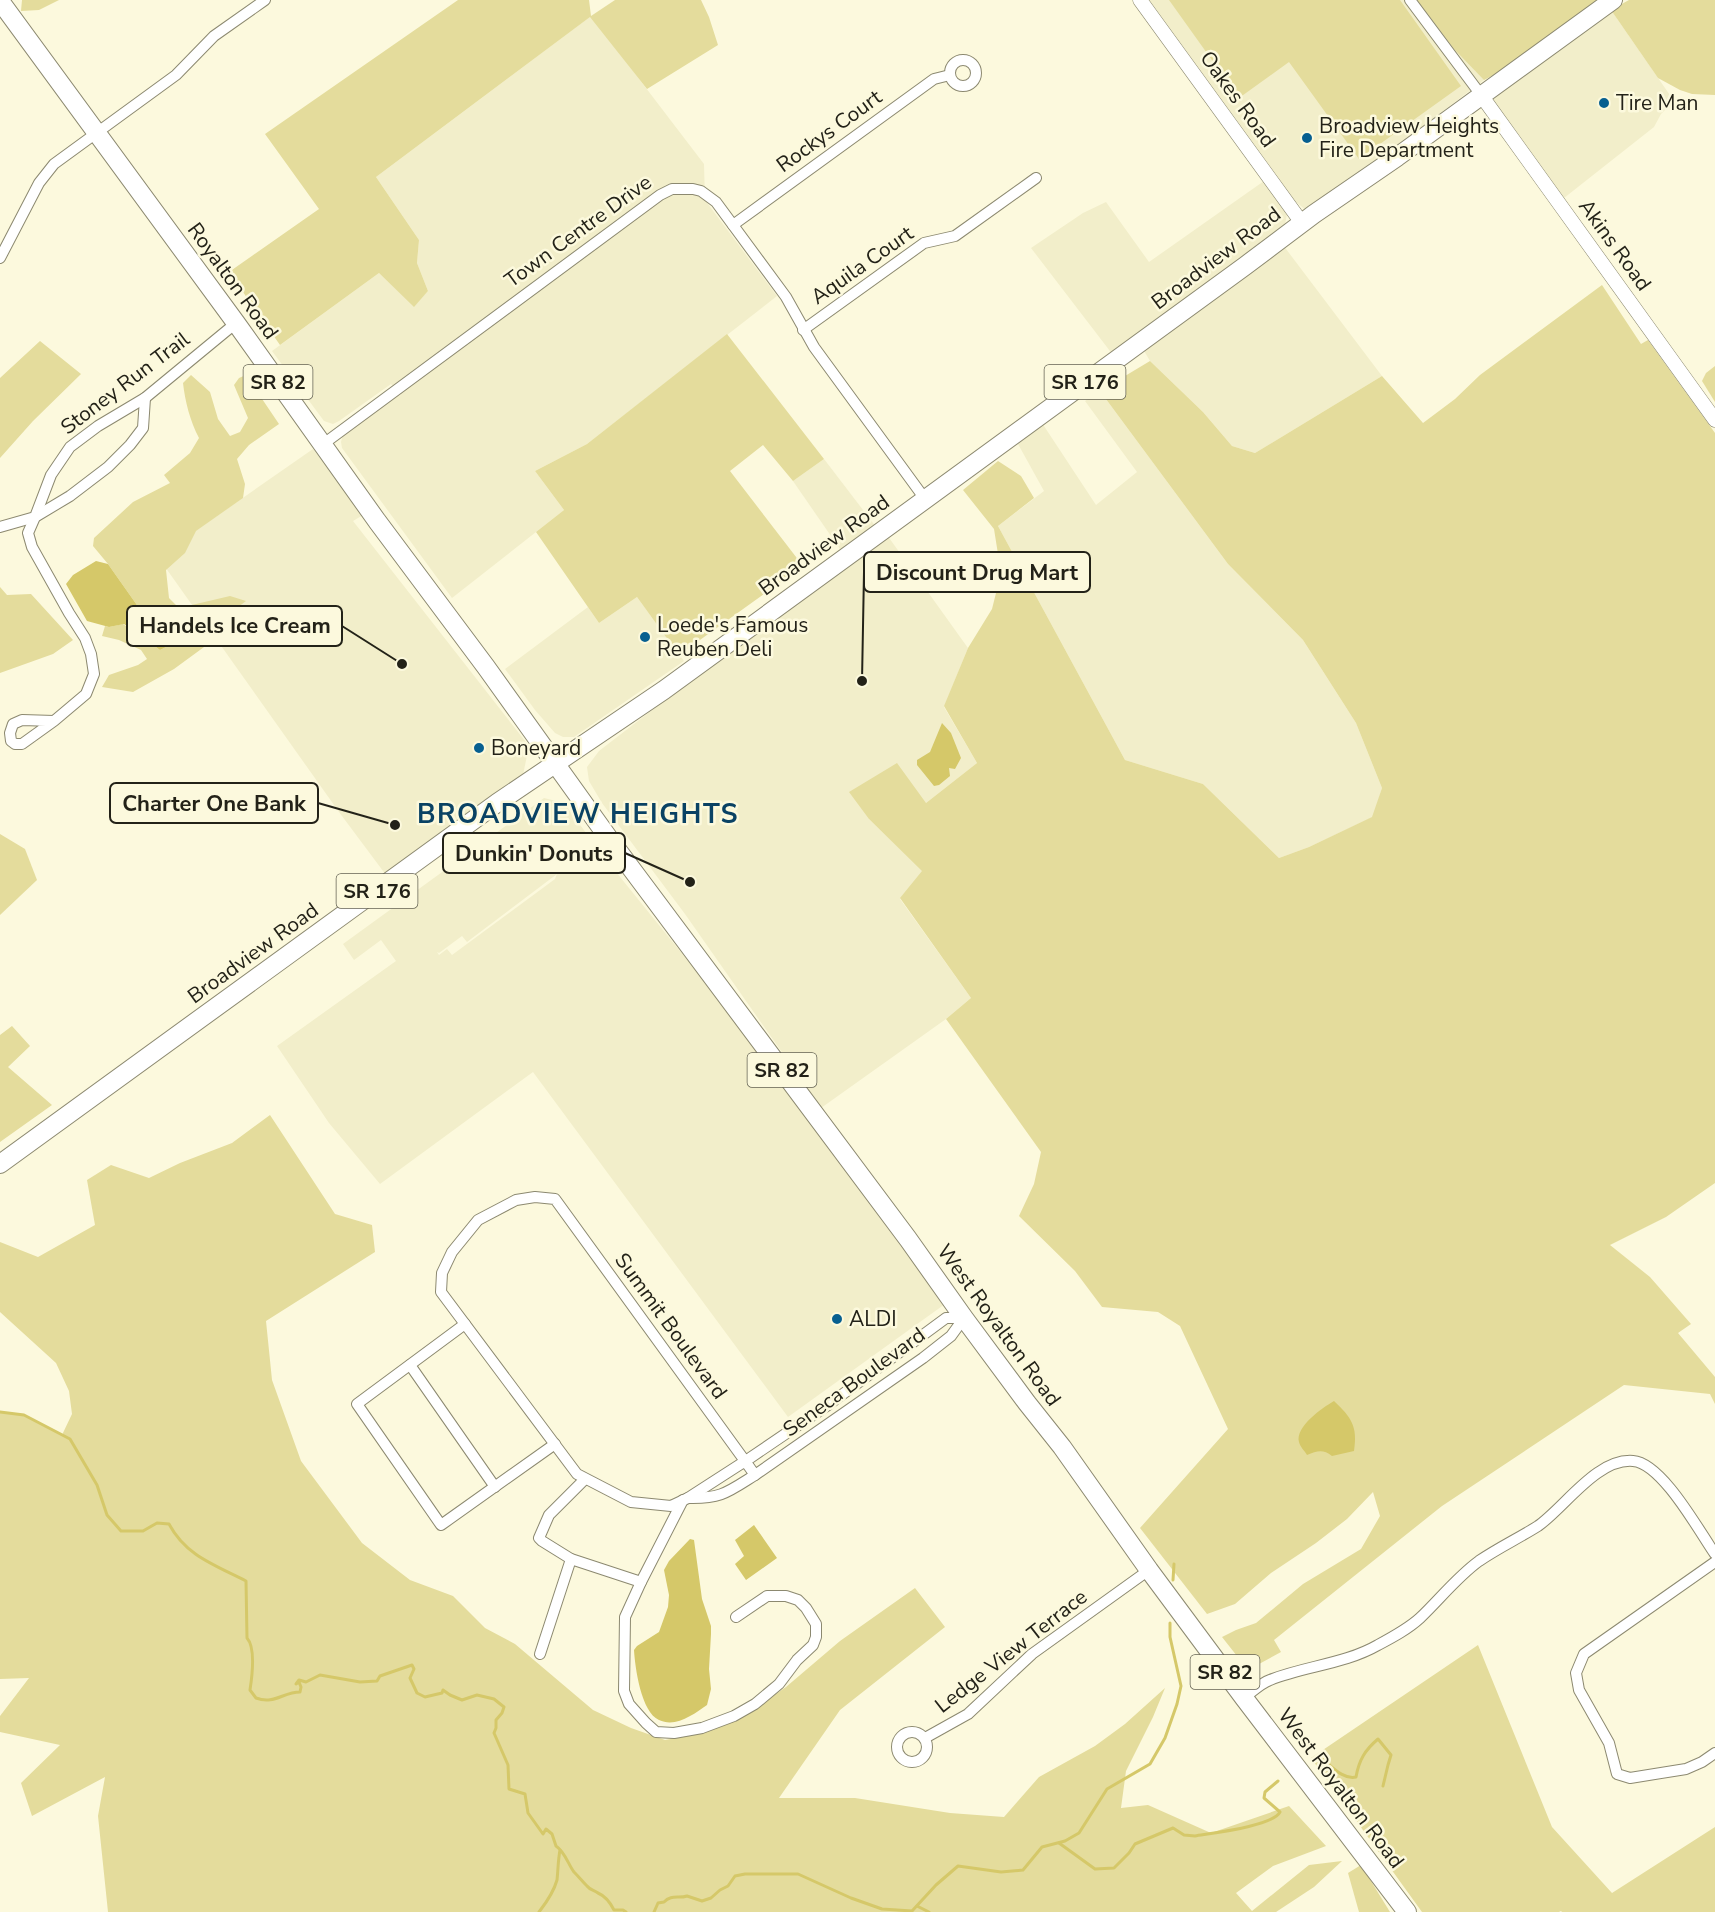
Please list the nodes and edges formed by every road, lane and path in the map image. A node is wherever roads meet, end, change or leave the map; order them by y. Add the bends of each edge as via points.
1 (265, 0) edge
2 (1140, 0) edge
3 (1410, 0) edge
4 (1613, 0) edge
5 (0, 1) edge
6 (950, 75) dead end
7 (1481, 95) junction
8 (97, 132) junction
9 (1036, 178) dead end
10 (1302, 223) junction
11 (733, 225) junction
12 (0, 258) edge
13 (236, 323) junction
14 (803, 330) junction
15 (145, 398) junction
16 (1715, 420) edge
17 (322, 445) junction
18 (925, 499) junction
19 (35, 517) junction
20 (0, 527) edge
21 (54, 721) dead end
22 (555, 764) junction
23 (0, 1164) edge
24 (555, 1199) joint
25 (964, 1318) junction
26 (465, 1324) junction
27 (410, 1365) junction
28 (555, 1444) junction
29 (745, 1461) junction
30 (755, 1475) junction
31 (585, 1479) junction
32 (495, 1487) junction
33 (686, 1498) junction
34 (1715, 1554) edge
35 (571, 1559) junction
36 (1715, 1562) edge
37 (1149, 1570) junction
38 (641, 1582) junction
39 (736, 1617) dead end
40 (540, 1654) dead end
41 (1244, 1698) junction
42 (925, 1738) dead end
43 (1715, 1753) edge
44 (1407, 1912) edge

1 - 8 street via 213,36 176,75
2 - 10 street, Oakes Road
3 - 7 street
4 - 7 main road, Broadview Road / SR 176
5 - 8 main road, Royalton Road / SR 82
6 - 11 street, Rockys Court via 934,79
7 - 10 main road, Broadview Road / SR 176
7 - 16 street, Akins Road
8 - 12 street via 54,164 39,183
8 - 13 main road, Royalton Road / SR 82
9 - 14 street, Aquila Court via 955,236 924,243
10 - 18 main road, Broadview Road / SR 176
11 - 14 street, Town Centre Drive via 786,297
11 - 17 street, Town Centre Drive via 716,202 701,191 676,188 664,192
13 - 15 street, Stoney Run Trail
13 - 17 main road, Royalton Road / SR 82
14 - 18 street, Town Centre Drive
15 - 19 street, Stoney Run Trail via 70,447 51,475
15 - 19 street via 143,428 130,445 70,496
17 - 22 main road, Royalton Road / SR 82
18 - 22 main road, Broadview Road / SR 176 via 632,713
19 - 20 street
19 - 21 street, Stoney Run Trail via 28,532 32,547 85,638 94,674 86,694
22 - 23 main road, Broadview Road / SR 176
22 - 25 main road, West Royalton Road / SR 82
24 - 26 street, Seneca Boulevard via 516,1200 478,1220 452,1252 442,1273 441,1292
24 - 29 street, Summit Boulevard
25 - 29 street, Seneca Boulevard via 946,1318
25 - 30 street, Seneca Boulevard via 951,1336 923,1358
25 - 37 main road, West Royalton Road / SR 82
26 - 27 street
26 - 28 street, Seneca Boulevard
27 - 32 street
27 - 32 street via 357,1404 428,1507 441,1525
28 - 31 street, Seneca Boulevard
28 - 32 street
29 - 30 street, Summit Boulevard
29 - 33 street, Seneca Boulevard
30 - 33 street, Seneca Boulevard via 726,1493
31 - 33 street, Seneca Boulevard via 631,1502 671,1506
31 - 35 street via 549,1515 539,1538
33 - 38 street
34 - 41 street via 1656,1472 1643,1463 1616,1462 1567,1498 1553,1515 1479,1561 1399,1634 1349,1658 1268,1680
35 - 38 street
35 - 40 street
36 - 43 street via 1584,1654 1576,1673 1580,1690 1609,1743 1617,1774 1630,1779 1686,1769
37 - 41 main road, West Royalton Road / SR 82
37 - 42 street, Ledge View Terrace via 1037,1651 968,1714
38 - 39 street via 626,1617 624,1691 629,1704 656,1732 702,1728 755,1704 779,1684 816,1637 816,1624 806,1608 786,1596 768,1596
41 - 44 main road, West Royalton Road / SR 82

